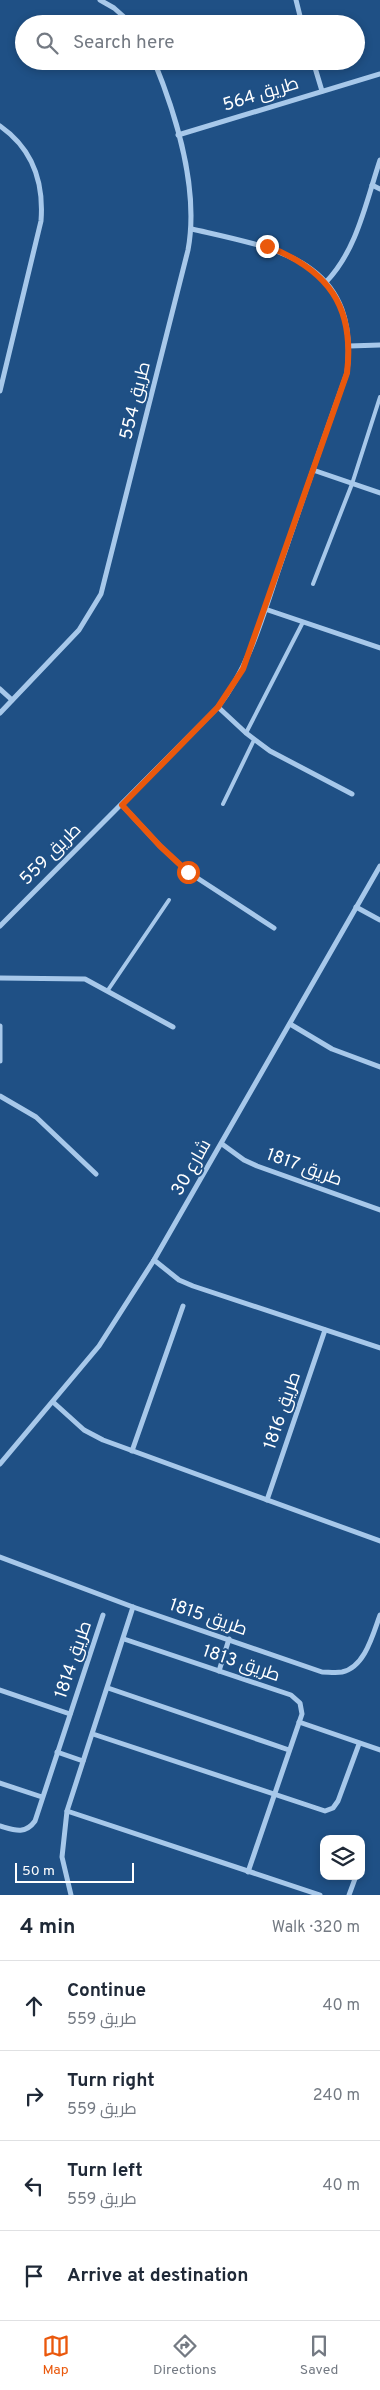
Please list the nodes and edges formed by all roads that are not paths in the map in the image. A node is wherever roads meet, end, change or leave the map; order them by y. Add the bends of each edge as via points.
1 (100, 0) edge
2 (296, 0) edge
3 (122, 15) edge
4 (300, 15) edge
5 (157, 70) edge
6 (316, 70) edge
7 (380, 74) edge
8 (322, 91) junction
9 (0, 126) edge
10 (178, 135) junction
11 (380, 160) edge
12 (372, 185) junction
13 (380, 188) edge
14 (192, 229) junction
15 (326, 282) junction
16 (380, 345) edge
17 (349, 346) junction
18 (0, 391) edge
19 (380, 397) edge
20 (313, 470) junction
21 (352, 484) junction
22 (380, 493) edge
23 (313, 584) dead end
24 (265, 609) junction
25 (302, 622) junction
26 (380, 648) edge
27 (0, 689) edge
28 (12, 700) junction
29 (218, 707) junction
30 (0, 713) edge
31 (246, 733) junction
32 (254, 740) junction
33 (352, 794) dead end
34 (223, 804) dead end
35 (122, 805) junction
36 (380, 866) edge
37 (169, 900) dead end
38 (356, 907) junction
39 (380, 920) edge
40 (0, 926) edge
41 (274, 928) dead end
42 (0, 978) edge
43 (108, 990) junction
44 (290, 1024) junction
45 (0, 1026) edge
46 (173, 1027) dead end
47 (0, 1061) edge
48 (380, 1067) edge
49 (0, 1096) edge
50 (222, 1144) junction
51 (96, 1174) dead end
52 (380, 1210) edge
53 (154, 1260) junction
54 (183, 1306) dead end
55 (325, 1330) junction
56 (380, 1348) edge
57 (53, 1402) junction
58 (132, 1451) junction
59 (0, 1464) edge
60 (267, 1500) junction
61 (380, 1541) edge
62 (0, 1557) edge
63 (133, 1607) junction
64 (104, 1615) dead end
65 (380, 1615) edge
66 (124, 1639) junction
67 (229, 1640) junction
68 (219, 1671) junction
69 (108, 1688) junction
70 (0, 1690) edge
71 (70, 1714) junction
72 (300, 1722) junction
73 (93, 1734) junction
74 (360, 1744) junction
75 (289, 1750) junction
76 (380, 1750) edge
77 (57, 1752) junction
78 (83, 1761) junction
79 (0, 1783) edge
80 (274, 1795) junction
81 (42, 1797) junction
82 (67, 1811) junction
83 (0, 1826) edge
84 (248, 1872) junction
85 (355, 1880) edge
86 (71, 1895) edge
87 (320, 1895) edge
88 (349, 1895) edge

1 - 3 street
2 - 4 street
5 - 10 street, طريق 554
6 - 8 street
7 - 8 street, طريق 564
8 - 10 street, طريق 564
9 - 18 street via 24,147 34,164 43,202
10 - 14 street, طريق 554 via 190,194
11 - 12 street
12 - 13 street
12 - 15 street via 345,260
14 - 15 street, طريق 559 via 267,246 308,266
14 - 28 street, طريق 554 via 100,594 79,630
15 - 17 street, طريق 559 via 340,306
16 - 17 street
17 - 20 street, طريق 559 via 347,373
19 - 21 lane
20 - 21 street
20 - 24 street, طريق 559
21 - 22 street
21 - 23 lane
24 - 25 street
24 - 29 street, طريق 559 via 243,669
25 - 26 street
25 - 31 lane
27 - 28 street
28 - 30 street, طريق 554
29 - 31 street
29 - 35 street, طريق 559
31 - 32 street
32 - 33 street via 286,761
32 - 34 lane
35 - 40 street, طريق 559
35 - 41 street via 188,872
36 - 38 street, شارع 30
37 - 43 lane
38 - 39 street
38 - 44 street, شارع 30
42 - 43 street via 85,979
43 - 46 street
44 - 48 street via 332,1049
44 - 50 street, شارع 30
45 - 47 street
49 - 51 street via 36,1117
50 - 52 street, طريق 1817 via 257,1166
50 - 53 street, شارع 30
53 - 55 street via 172,1275 194,1286
53 - 57 street, شارع 30 via 98,1346
54 - 58 street
55 - 56 street
55 - 60 street, طريق 1816
57 - 58 street via 93,1436
57 - 59 street, شارع 30
58 - 60 street
60 - 61 street
62 - 63 street, طريق 1815
63 - 66 street
63 - 67 street, طريق 1815
64 - 71 street, طريق 1814
65 - 67 street, طريق 1815 via 367,1649 356,1664 343,1672 322,1672
66 - 68 street, طريق 1813
66 - 69 street
67 - 68 street
68 - 72 street, طريق 1813 via 296,1698 302,1708
69 - 73 street
69 - 75 street
70 - 71 street, طريق 1814
71 - 77 street, طريق 1814
72 - 74 street
72 - 75 street
73 - 78 street
73 - 80 street
74 - 76 street
74 - 80 street via 333,1808 316,1810
75 - 80 street
77 - 78 street
77 - 81 street, طريق 1814
78 - 82 street
79 - 81 street
80 - 84 street
81 - 83 street, طريق 1814 via 30,1828 15,1831
82 - 84 street
82 - 86 street via 62,1857
84 - 87 street
85 - 88 street

